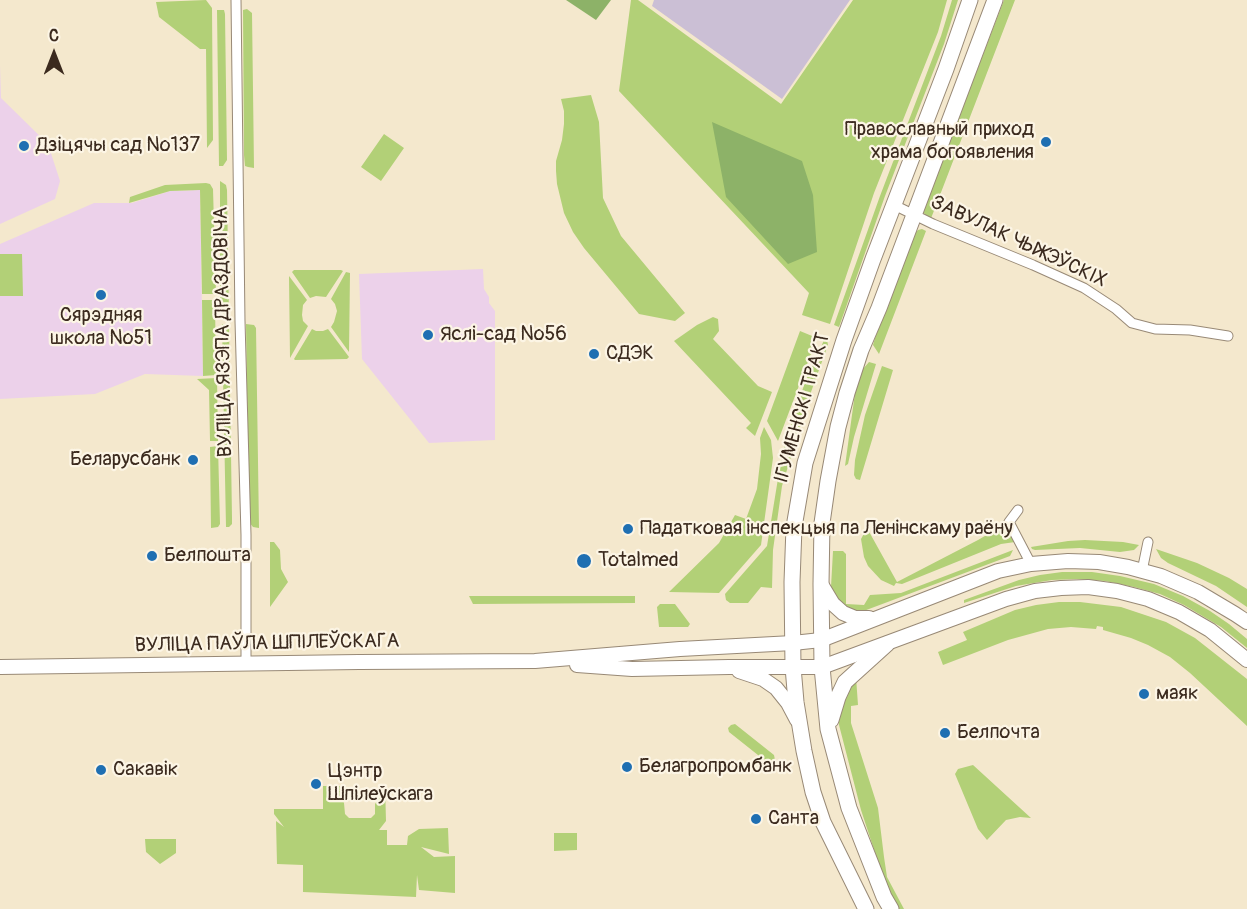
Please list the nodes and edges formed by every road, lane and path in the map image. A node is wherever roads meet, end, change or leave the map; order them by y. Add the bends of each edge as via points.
1 (236, 0) edge
2 (970, 0) edge
3 (995, 0) edge
4 (894, 205) junction
5 (914, 214) junction
6 (1228, 336) dead end
7 (1018, 510) dead end
8 (1148, 542) dead end
9 (1031, 564) junction
10 (1142, 571) junction
11 (821, 584) junction
12 (874, 619) junction
13 (1247, 622) edge
14 (821, 639) junction
15 (793, 642) junction
16 (887, 644) junction
17 (1247, 660) edge
18 (535, 661) junction
19 (246, 663) junction
20 (0, 667) edge
21 (729, 667) junction
22 (793, 667) junction
23 (822, 667) junction
24 (800, 724) junction
25 (828, 729) junction
26 (866, 909) edge
27 (891, 909) edge

1 - 19 street, ВУЛІЦА ЯЗЭПА ДРАЗДОВІЧА
2 - 4 main road, ІГУМЕНСКІ ТРАКТ
3 - 5 main road, ІГУМЕНСКІ ТРАКТ
4 - 5 street, ЗАВУЛАК ЧЫЖЭЎСКІХ
4 - 15 main road, ІГУМЕНСКІ ТРАКТ via 844,340 805,463 794,527
5 - 6 street, ЗАВУЛАК ЧЫЖЭЎСКІХ via 1084,288 1132,323
5 - 11 main road, ІГУМЕНСКІ ТРАКТ via 861,350 838,427 823,513
7 - 9 street via 1010,522
8 - 10 street
9 - 10 street, ВУЛІЦА ПАЎЛА ШПІЛЕЎСКАГА via 1099,562
9 - 12 street, ВУЛІЦА ПАЎЛА ШПІЛЕЎСКАГА via 998,571
10 - 13 street, ВУЛІЦА ПАЎЛА ШПІЛЕЎСКАГА via 1198,592
11 - 12 street via 843,613
11 - 14 main road, ІГУМЕНСКІ ТРАКТ
12 - 14 street, ВУЛІЦА ПАЎЛА ШПІЛЕЎСКАГА
14 - 15 street, ВУЛІЦА ПАЎЛА ШПІЛЕЎСКАГА
14 - 23 main road, ІГУМЕНСКІ ТРАКТ
15 - 18 street, ВУЛІЦА ПАЎЛА ШПІЛЕЎСКАГА
15 - 22 main road, ІГУМЕНСКІ ТРАКТ
16 - 17 street, ВУЛІЦА ПАЎЛА ШПІЛЕЎСКАГА via 1006,599 1035,591 1088,587 1148,599 1179,612 1210,630
16 - 23 street, ВУЛІЦА ПАЎЛА ШПІЛЕЎСКАГА
16 - 25 main road via 845,682
18 - 19 street, ВУЛІЦА ПАЎЛА ШПІЛЕЎСКАГА
18 - 21 street, ВУЛІЦА ПАЎЛА ШПІЛЕЎСКАГА via 632,669
19 - 20 street, ВУЛІЦА ПАЎЛА ШПІЛЕЎСКАГА
21 - 22 street, ВУЛІЦА ПАЎЛА ШПІЛЕЎСКАГА
21 - 24 street via 776,688
22 - 23 street, ВУЛІЦА ПАЎЛА ШПІЛЕЎСКАГА
22 - 24 main road, ІГУМЕНСКІ ТРАКТ
23 - 25 main road, ІГУМЕНСКІ ТРАКТ
24 - 26 main road, ІГУМЕНСКІ ТРАКТ via 823,822
25 - 27 main road, ІГУМЕНСКІ ТРАКТ via 849,808

